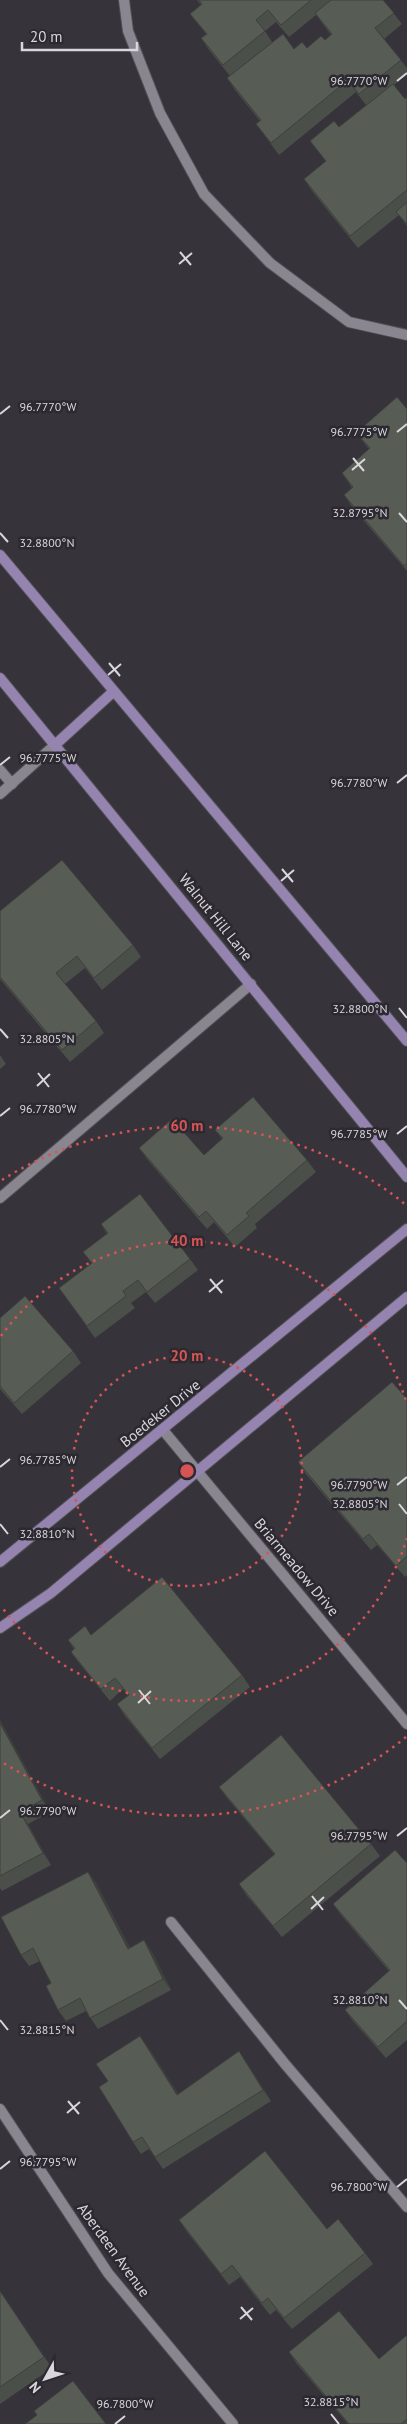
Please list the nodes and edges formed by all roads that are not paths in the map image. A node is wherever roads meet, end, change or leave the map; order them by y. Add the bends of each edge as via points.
1 (124, 0) edge
2 (407, 335) edge
3 (0, 555) edge
4 (0, 678) edge
5 (114, 692) junction
6 (56, 744) junction
7 (0, 770) edge
8 (12, 784) junction
9 (0, 794) edge
10 (251, 984) junction
11 (407, 1041) edge
12 (407, 1177) edge
13 (0, 1198) edge
14 (407, 1229) edge
15 (407, 1297) edge
16 (163, 1430) junction
17 (197, 1471) junction
18 (0, 1562) edge
19 (0, 1628) edge
20 (407, 1724) edge
21 (171, 1922) dead end
22 (0, 2109) edge
23 (407, 2207) edge
24 (233, 2424) edge

1 - 2 street via 128,31 160,113 204,194 270,263 349,322
3 - 5 main road
4 - 6 main road, Walnut Hill Lane
5 - 6 main road
5 - 11 main road
6 - 8 street
6 - 10 main road, Walnut Hill Lane
7 - 8 street
8 - 9 street
10 - 12 main road, Walnut Hill Lane
10 - 13 street
14 - 16 main road, Boedeker Drive
15 - 17 main road
16 - 17 street, Briarmeadow Drive
16 - 18 main road, Boedeker Drive
17 - 19 main road via 51,1593
17 - 20 street, Briarmeadow Drive
21 - 23 street via 285,2064
22 - 24 street, Aberdeen Avenue via 108,2273

